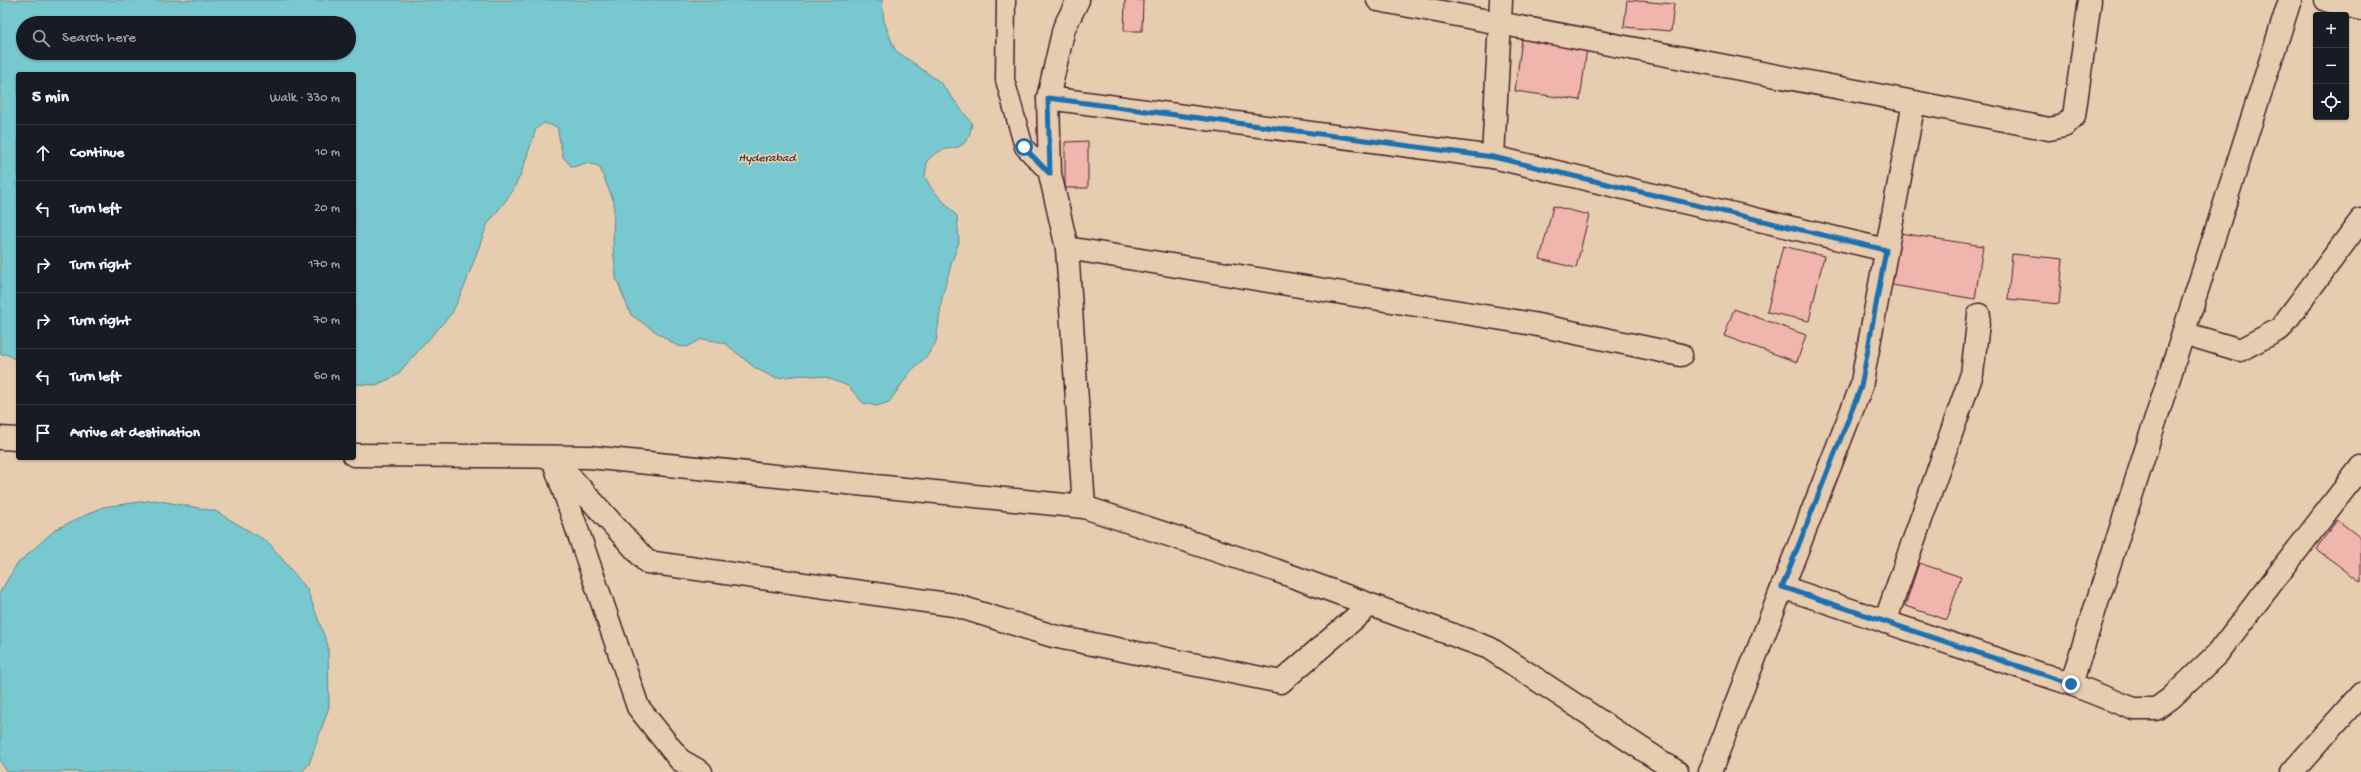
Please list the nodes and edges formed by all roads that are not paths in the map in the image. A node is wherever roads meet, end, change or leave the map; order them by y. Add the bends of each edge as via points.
1 (1006, 0) edge
2 (1078, 0) edge
3 (1378, 0) edge
4 (1501, 0) edge
5 (2090, 0) edge
6 (2290, 0) edge
7 (2334, 1) edge
8 (2361, 9) edge
9 (1500, 24) junction
10 (1048, 98) junction
11 (1914, 102) junction
12 (1493, 157) junction
13 (1050, 174) junction
14 (2361, 220) edge
15 (1067, 248) junction
16 (1886, 250) junction
17 (1979, 316) dead end
18 (2183, 333) junction
19 (1681, 355) dead end
20 (0, 438) edge
21 (16, 439) edge
22 (356, 455) edge
23 (552, 456) junction
24 (2361, 467) edge
25 (1084, 507) junction
26 (1782, 587) junction
27 (1370, 605) junction
28 (1885, 622) junction
29 (2071, 684) junction
30 (2361, 694) edge
31 (701, 772) edge
32 (1677, 772) edge
33 (1710, 772) edge
34 (2292, 772) edge

1 - 13 lane via 1005,80 1024,147
2 - 10 street via 1064,28
3 - 9 street
4 - 9 street
5 - 11 street via 2074,116 2064,126 2049,128
6 - 18 street
7 - 8 street
9 - 11 street
9 - 12 street
10 - 12 street
10 - 13 street
11 - 16 street
12 - 16 street
13 - 15 street
14 - 18 street via 2280,329 2240,350
15 - 19 street via 1533,324
15 - 25 street
16 - 26 street via 1861,387
17 - 28 street via 1972,374
18 - 29 street
20 - 21 street
22 - 23 street
23 - 25 street via 589,457
23 - 27 street via 647,562 954,605 1053,636 1281,682
23 - 31 street via 638,707 680,760
24 - 29 street via 2217,654 2171,698 2156,709 2134,709
25 - 27 street
26 - 28 street
26 - 33 street
27 - 32 street via 1489,648
28 - 29 street
30 - 34 street

